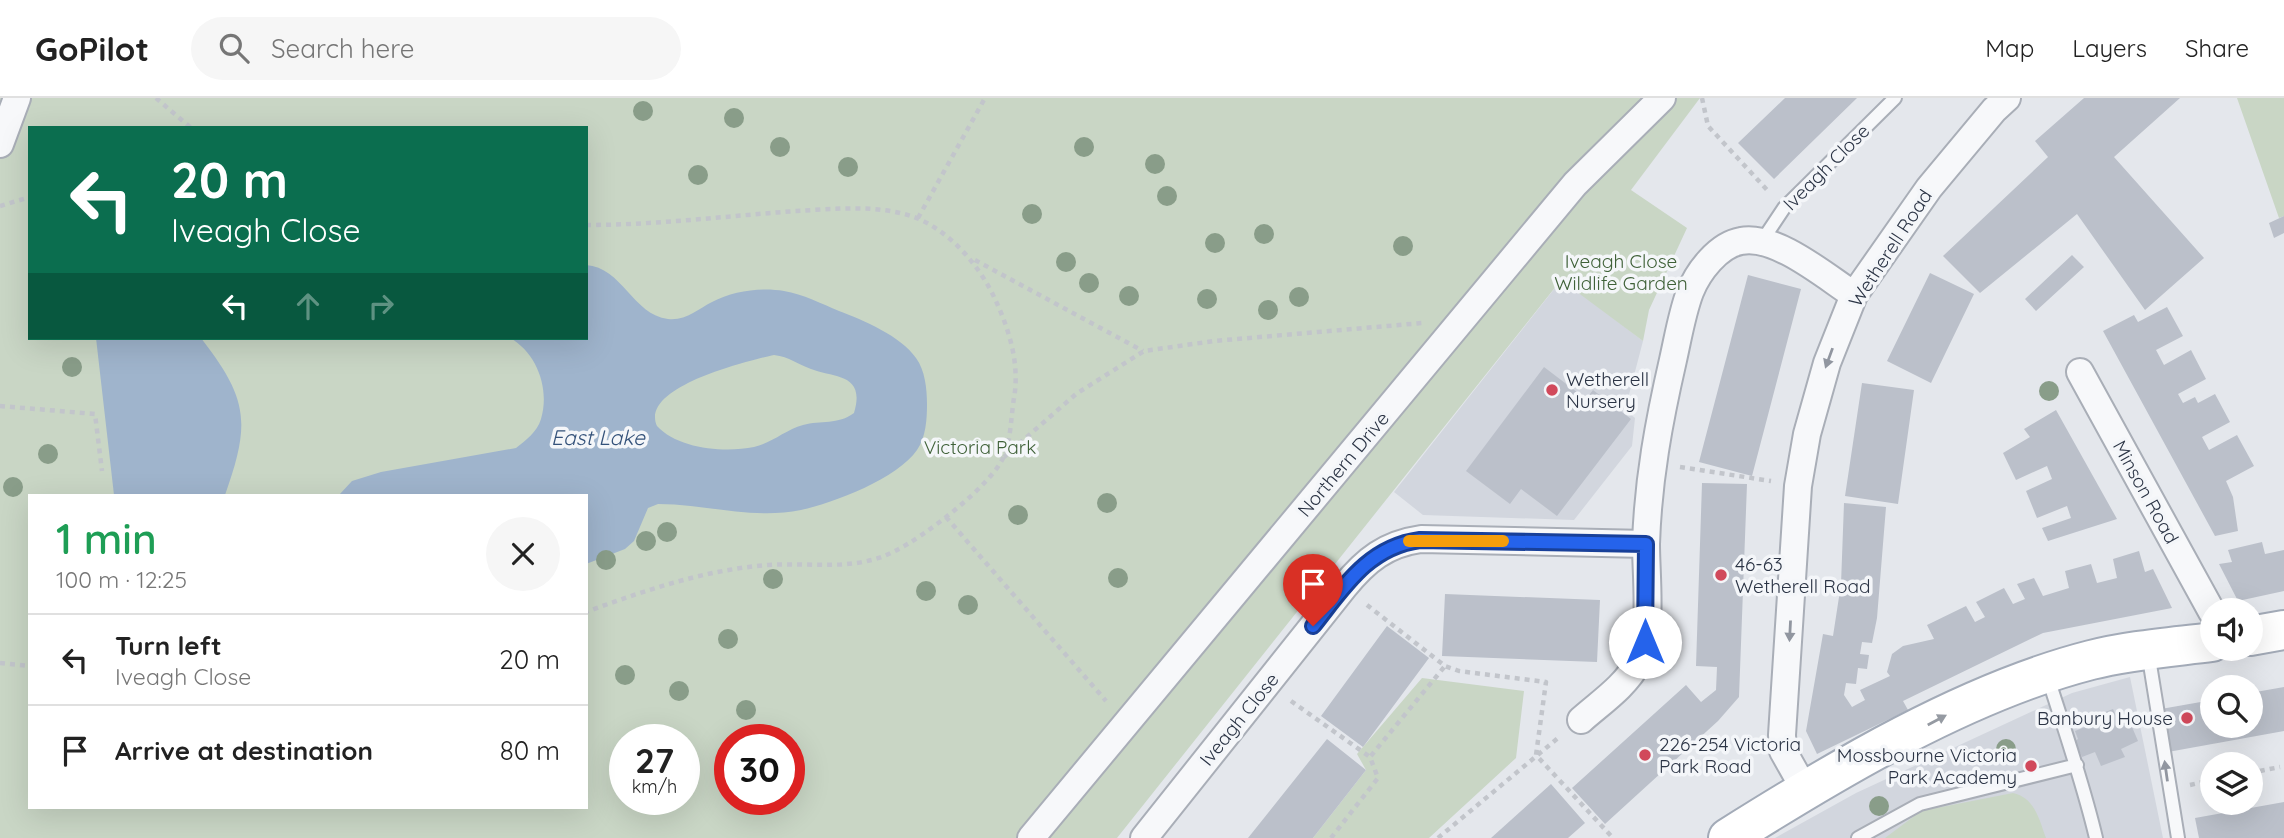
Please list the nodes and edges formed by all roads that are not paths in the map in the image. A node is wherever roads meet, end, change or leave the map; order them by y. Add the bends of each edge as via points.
1 (17, 98) edge
2 (1662, 98) edge
3 (1895, 98) edge
4 (2007, 98) edge
5 (0, 144) edge
6 (1762, 241) junction
7 (1854, 295) junction
8 (2080, 372) dead end
9 (1646, 544) junction
10 (2204, 598) edge
11 (2284, 630) edge
12 (2263, 634) edge
13 (2200, 644) edge
14 (2148, 650) junction
15 (2047, 674) junction
16 (1581, 720) road end
17 (2077, 765) junction
18 (1805, 790) junction
19 (1031, 838) edge
20 (1144, 838) edge
21 (1728, 838) edge
22 (1858, 838) edge
23 (2096, 838) edge
24 (2178, 838) edge

1 - 5 street
2 - 19 street, Northern Drive via 1574,184
3 - 6 lane, Iveagh Close via 1784,208
4 - 7 street, Wetherell Road via 1929,188
6 - 7 street via 1783,249
6 - 9 street via 1741,241 1722,250 1690,292 1651,462
7 -> 18 street, Wetherell Road via 1827,363 1798,485 1782,735 1783,751
8 - 10 street, Minson Road
9 - 16 street via 1645,642 1638,663
9 - 20 street, Iveagh Close via 1411,541 1382,550 1363,564
11 - 12 main road
13 - 14 main road
14 - 15 main road
24 -> 14 lane
15 - 17 lane
18 -> 15 main road via 1960,708
17 - 22 lane via 1920,804
17 - 23 lane
18 - 21 main road

